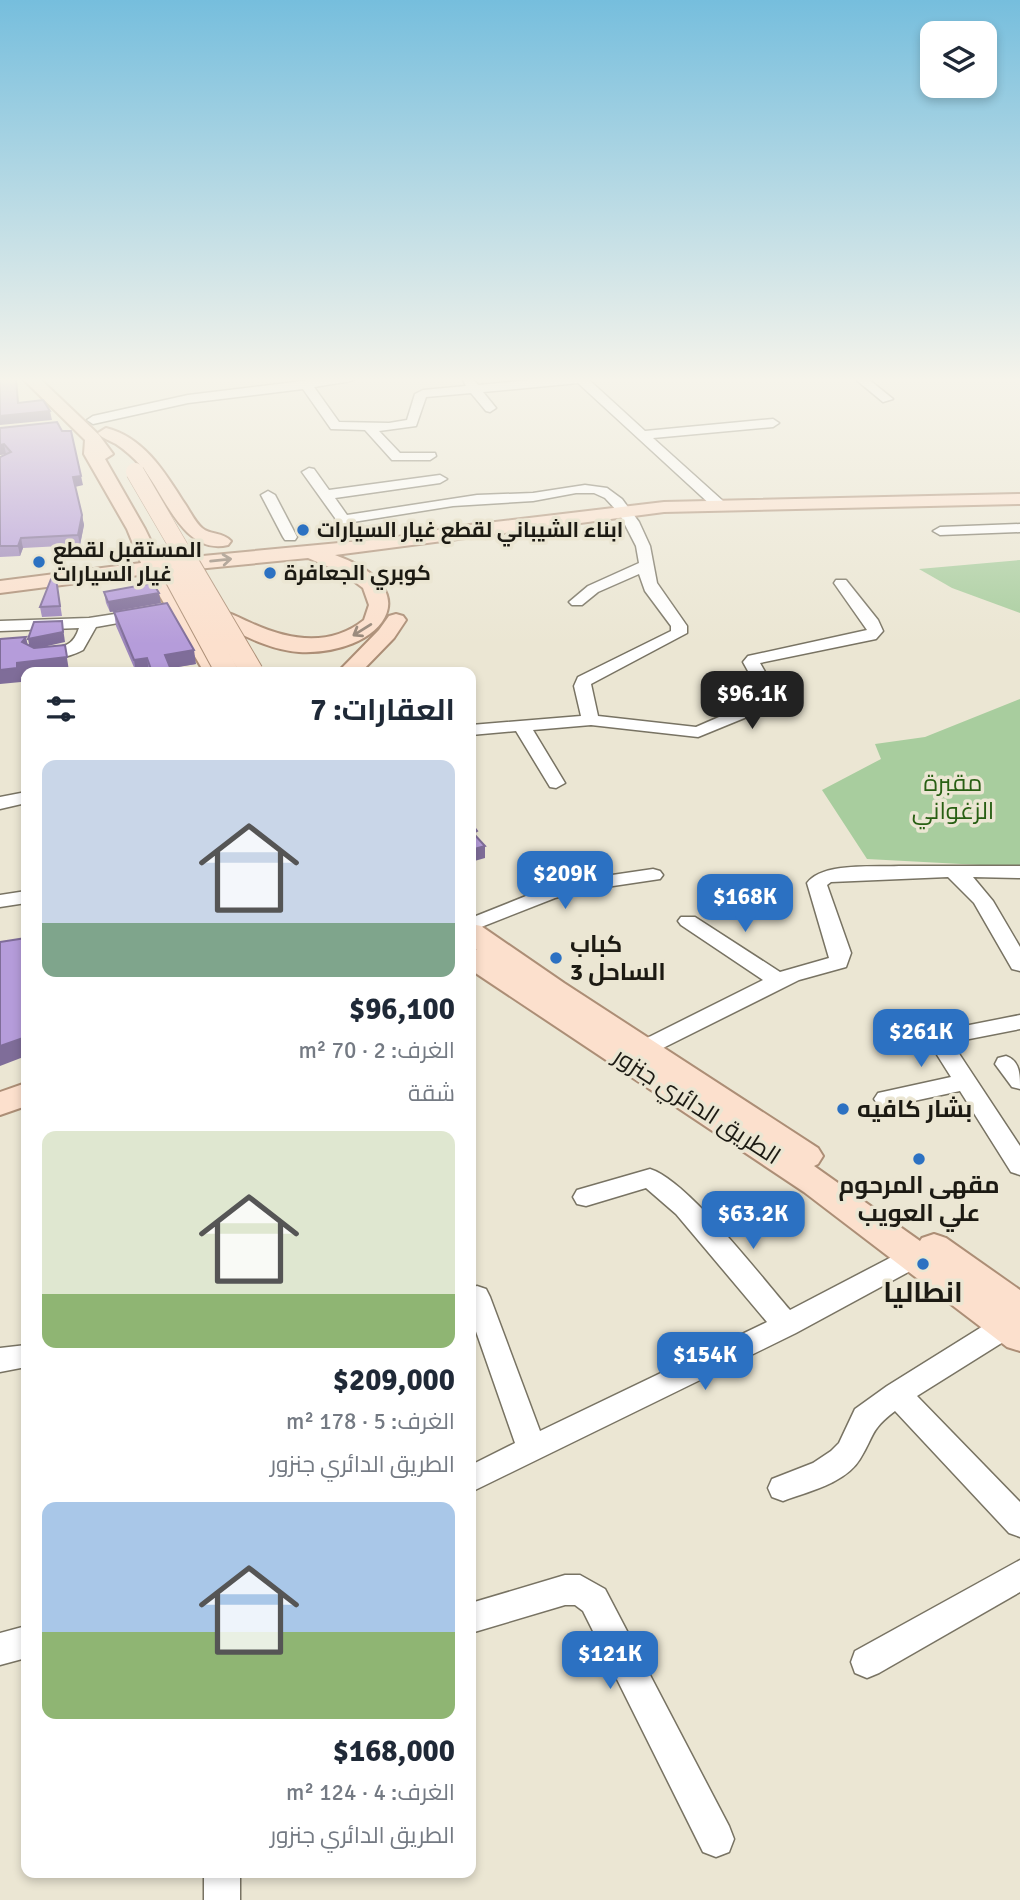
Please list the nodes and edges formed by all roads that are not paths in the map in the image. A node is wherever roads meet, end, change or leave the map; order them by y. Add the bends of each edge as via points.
1 (100, 467) edge
2 (122, 467) edge
3 (153, 467) edge
4 (676, 467) edge
5 (309, 472) dead end
6 (127, 473) junction
7 (440, 478) dead end
8 (268, 495) dead end
9 (325, 495) junction
10 (1020, 499) edge
11 (718, 504) junction
12 (627, 512) junction
13 (1020, 528) edge
14 (136, 530) junction
15 (940, 531) dead end
16 (461, 532) junction
17 (345, 535) junction
18 (221, 541) junction
19 (392, 544) junction
20 (291, 545) junction
21 (113, 553) junction
22 (370, 564) junction
23 (646, 565) junction
24 (154, 567) junction
25 (0, 576) edge
26 (841, 583) dead end
27 (0, 587) edge
28 (577, 602) dead end
29 (179, 608) junction
30 (220, 617) junction
31 (89, 623) junction
32 (0, 626) edge
33 (35, 655) edge
34 (212, 667) edge
35 (224, 667) edge
36 (249, 667) edge
37 (354, 667) edge
38 (591, 720) junction
39 (521, 725) junction
40 (476, 730) edge
41 (556, 783) dead end
42 (21, 799) edge
43 (0, 803) edge
44 (952, 871) junction
45 (1020, 872) edge
46 (653, 875) dead end
47 (21, 898) edge
48 (0, 901) edge
49 (688, 921) dead end
50 (476, 923) edge
51 (476, 936) edge
52 (476, 961) edge
53 (1020, 964) edge
54 (476, 978) edge
55 (780, 982) junction
56 (517, 990) junction
57 (1020, 1022) edge
58 (647, 1047) junction
59 (21, 1077) edge
60 (966, 1082) junction
61 (0, 1085) edge
62 (21, 1096) edge
63 (886, 1099) dead end
64 (0, 1104) edge
65 (1020, 1166) edge
66 (586, 1197) dead end
67 (916, 1256) junction
68 (477, 1297) dead end
69 (1015, 1324) edge
70 (786, 1325) junction
71 (21, 1357) edge
72 (0, 1360) edge
73 (897, 1394) junction
74 (532, 1450) junction
75 (476, 1477) edge
76 (783, 1488) dead end
77 (1020, 1523) edge
78 (1020, 1575) edge
79 (476, 1617) edge
80 (21, 1643) edge
81 (0, 1649) edge
82 (867, 1662) dead end
83 (716, 1839) dead end
84 (222, 1878) edge
85 (222, 1900) edge

1 - 14 main road
2 - 6 main road
3 - 18 main road via 196,533
4 - 11 street
5 - 9 street
6 - 30 main road, bridge
6 - 35 main road, bridge
7 - 9 street
8 - 20 street
9 - 17 street
10 - 11 main road
11 - 12 main road
12 - 16 main road
12 - 17 street via 612,495 588,489 472,499
12 - 23 street via 643,546
13 - 15 street
14 - 21 main road via 133,541
14 - 24 main road
16 - 17 main road
16 - 19 main road
17 - 19 main road
17 - 20 main road
17 - 22 main road
18 - 20 main road
18 - 24 main road
19 - 22 main road via 373,555
24 -> 20 main road
20 -> 30 main road via 354,569 380,607 374,622 357,635 338,641 297,645
21 - 24 main road
21 - 25 main road
22 - 37 main road via 392,593 395,625
23 - 28 street via 593,589
23 - 38 street via 654,596 679,626 679,633 584,681
24 - 27 main road via 143,578 78,576
24 - 29 main road
26 - 38 street via 874,631 870,636 754,659 751,662 772,697 771,703 698,732
29 - 31 street
29 - 34 main road
30 - 36 main road, bridge
31 - 32 street
31 - 33 street via 78,647
38 - 39 street
39 - 40 street
39 - 41 street
42 - 43 street
44 - 45 street
44 - 53 street via 983,901
44 - 55 street via 885,871 819,878 840,959
46 - 50 street via 548,894
47 - 48 street
49 - 55 street
51 - 58 main road, الطريق الدائري جنزور via 521,970
52 - 56 main road, الطريق الدائري جنزور
54 - 56 main road
55 - 58 street
56 - 67 main road, الطريق الدائري جنزور via 787,1164
57 - 60 street via 944,1039 945,1050
58 - 69 main road, الطريق الدائري جنزور via 772,1130
59 - 61 main road
60 - 63 street
60 - 65 street
62 - 64 main road
66 - 70 street via 650,1178 659,1183
67 - 69 main road, الطريق الدائري جنزور
67 - 70 street
68 - 74 street
69 - 73 street
70 - 74 street
71 - 72 street
73 - 76 street via 865,1418 841,1461
73 - 77 street
74 - 75 street
78 - 82 street
79 - 83 street via 565,1590 580,1590 594,1600
80 - 81 street
84 - 85 street

